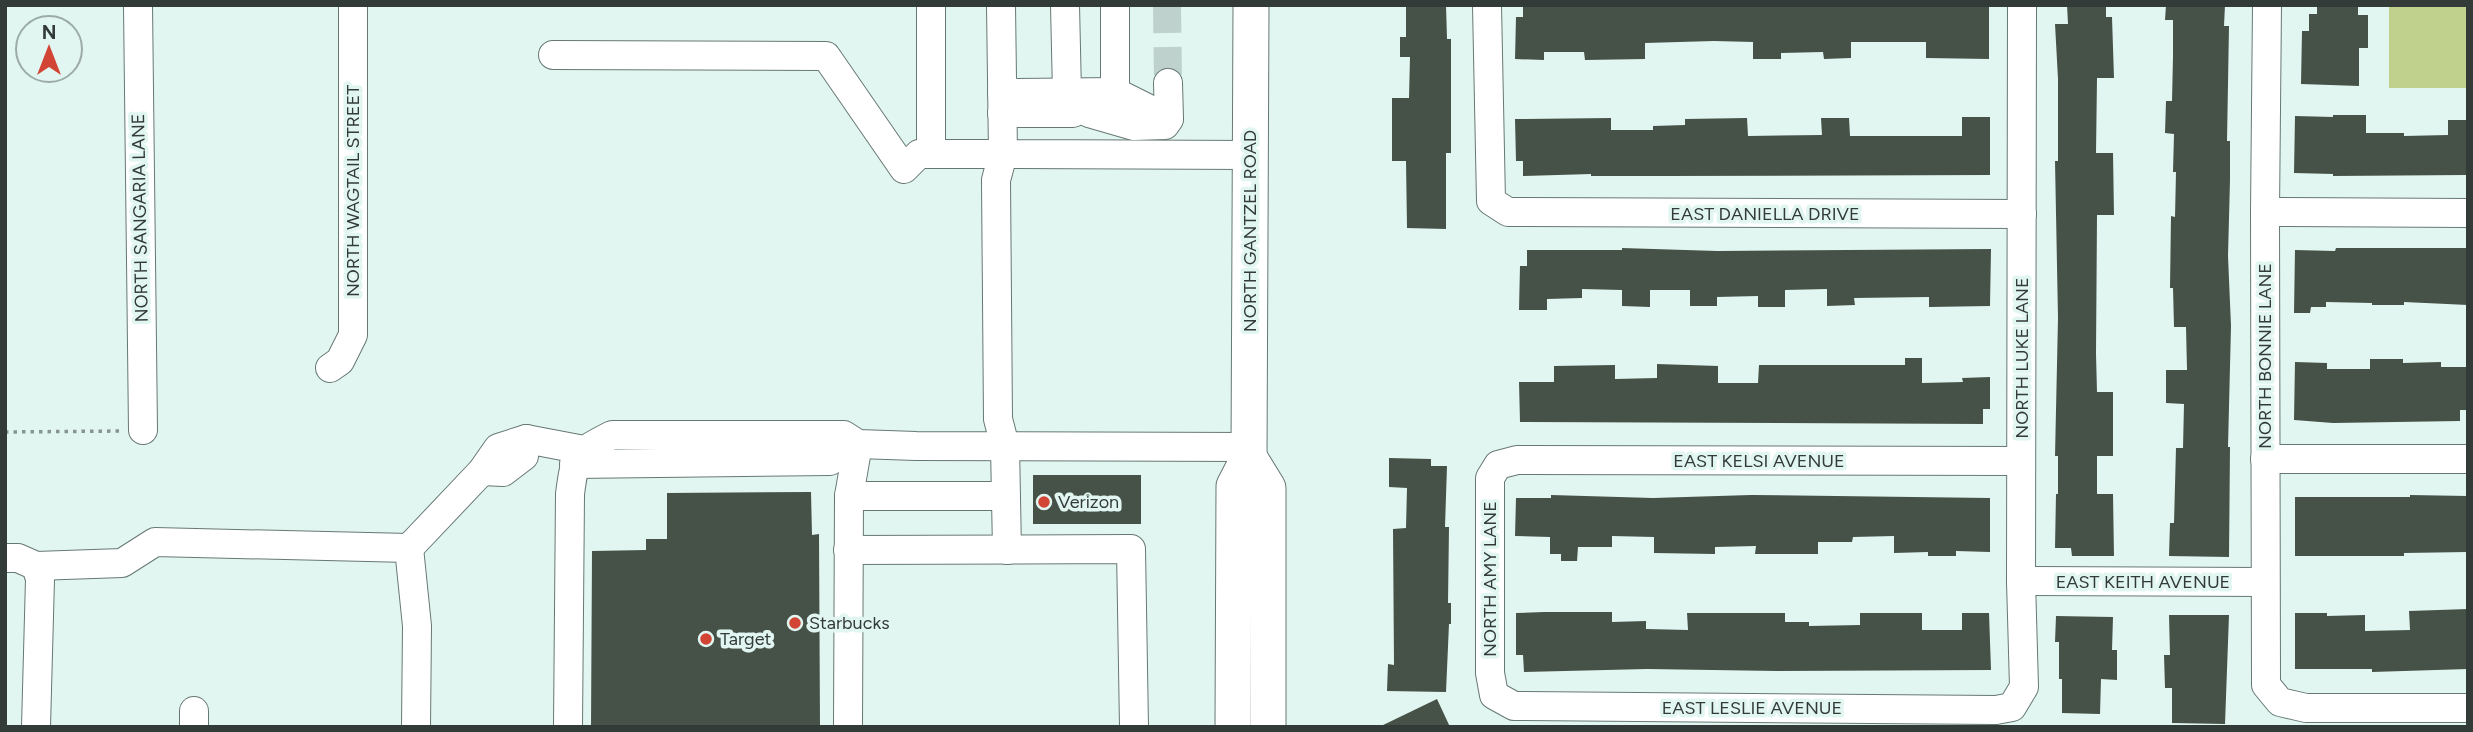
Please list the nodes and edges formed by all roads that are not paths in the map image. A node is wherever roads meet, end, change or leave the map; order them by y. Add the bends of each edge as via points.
1 (138, 5) edge
2 (353, 5) edge
3 (931, 5) edge
4 (1001, 5) edge
5 (1065, 5) edge
6 (1115, 5) edge
7 (1251, 5) edge
8 (1488, 5) edge
9 (2022, 5) edge
10 (2267, 5) edge
11 (553, 55) dead end
12 (1168, 83) tunnel mouth
13 (1115, 92) junction
14 (1002, 103) junction
15 (1076, 106) junction
16 (1169, 119) junction
17 (931, 154) junction
18 (1003, 154) junction
19 (1250, 155) junction
20 (2265, 212) junction
21 (2468, 213) edge
22 (2022, 214) junction
23 (330, 368) dead end
24 (143, 430) road end
25 (858, 444) junction
26 (1005, 446) junction
27 (1249, 452) junction
28 (579, 457) junction
29 (2265, 459) junction
30 (2468, 459) edge
31 (2021, 461) junction
32 (1498, 465) joint
33 (849, 496) junction
34 (1005, 496) junction
35 (409, 548) junction
36 (848, 550) junction
37 (1007, 550) junction
38 (5, 558) edge
39 (36, 566) junction
40 (2021, 581) junction
41 (2265, 582) junction
42 (1494, 695) joint
43 (2012, 707) joint
44 (2468, 708) edge
45 (36, 727) edge
46 (416, 727) edge
47 (568, 727) edge
48 (848, 727) edge
49 (1134, 727) edge
50 (1233, 727) edge
51 (1268, 727) edge

1 - 24 street, NORTH SANGARIA LANE
2 - 23 street, NORTH WAGTAIL STREET via 353,335 340,361
3 - 17 street
4 - 14 street
5 - 15 street
6 - 13 street
7 - 19 main road, NORTH GANTZEL ROAD
8 - 22 street, EAST DANIELLA DRIVE via 1491,201 1508,212
9 - 22 street, NORTH LUKE LANE
10 - 20 street, NORTH BONNIE LANE
11 - 17 street via 826,56 904,169 919,154
12 - 16 street
13 - 15 street
13 - 16 street
14 - 15 street
14 - 18 street
15 - 16 street via 1134,126 1165,125
17 - 18 street
18 - 19 street
18 - 26 street via 996,180 998,419
19 - 27 main road, NORTH GANTZEL ROAD
20 - 21 street
20 - 29 street, NORTH BONNIE LANE
22 - 31 street, NORTH LUKE LANE
25 - 26 street
25 - 28 street via 830,461
25 - 33 street
26 - 27 street
26 - 34 street
27 - 50 main road, NORTH GANTZEL ROAD via 1234,486
27 - 51 main road via 1268,488
28 - 35 street via 526,439 524,456 503,472 482,471
28 - 47 street via 570,494
29 - 30 street
29 - 41 street, NORTH BONNIE LANE
31 - 32 street, EAST KELSI AVENUE via 1517,460
31 - 40 street, NORTH LUKE LANE
32 - 42 street, NORTH AMY LANE via 1490,478 1490,673
33 - 34 street
33 - 36 street
34 - 37 street
35 - 39 street via 155,542 122,563
35 - 46 street via 417,626
36 - 37 street
36 - 48 street
37 - 49 street via 1131,549
38 - 39 street
39 - 45 street via 40,579
40 - 41 street, EAST KEITH AVENUE
40 - 43 street, NORTH LUKE LANE via 2024,687
41 - 44 street, NORTH BONNIE LANE via 2266,685 2280,702 2306,708
42 - 43 street, EAST LESLIE AVENUE via 1514,706

